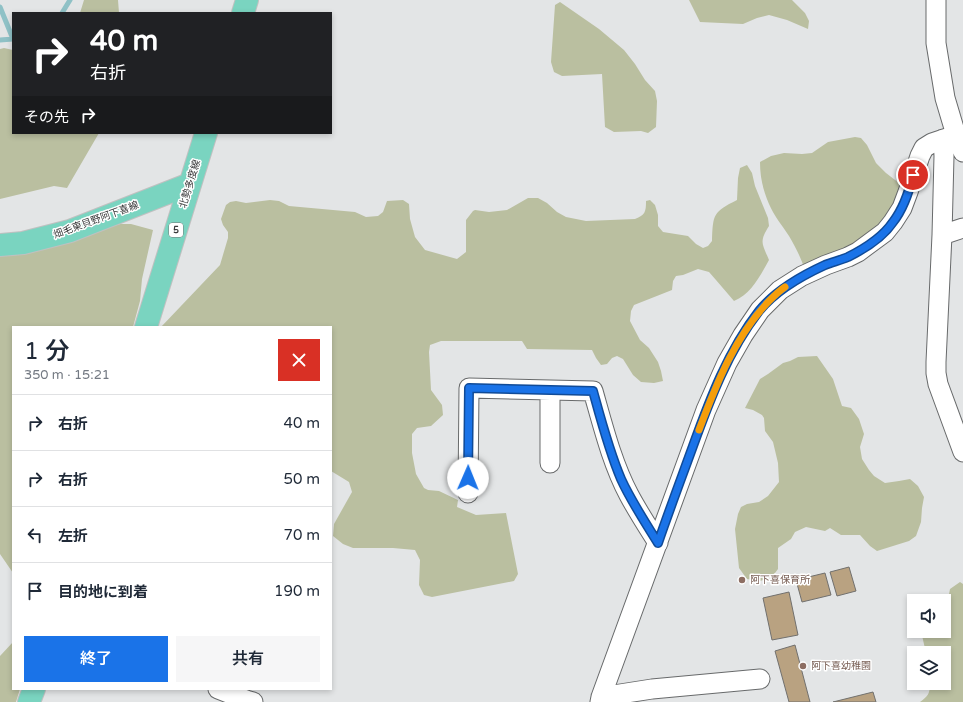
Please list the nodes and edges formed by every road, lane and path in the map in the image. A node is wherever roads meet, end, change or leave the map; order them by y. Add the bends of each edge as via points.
1 (248, 0) edge
2 (936, 0) edge
3 (243, 12) edge
4 (206, 134) edge
5 (954, 142) edge
6 (190, 184) junction
7 (963, 228) edge
8 (942, 235) junction
9 (0, 245) edge
10 (146, 326) edge
11 (550, 390) junction
12 (962, 447) edge
13 (550, 463) dead end
14 (468, 493) dead end
15 (658, 543) junction
16 (760, 679) dead end
17 (34, 690) edge
18 (221, 690) edge
19 (652, 696) edge
20 (600, 700) edge
21 (30, 702) edge
22 (253, 702) edge

1 - 3 main road
2 - 5 street via 936,43
4 - 6 main road, 北勢多度線 / 5
5 - 8 street via 944,156
5 - 15 street via 932,142 924,148 902,208 885,232 858,252 808,273 780,290 760,310 727,363 706,410
6 - 9 main road, 畑毛東貝野阿下喜線 via 70,231 23,244
6 - 10 main road, 北勢多度線 / 5
7 - 8 street
8 - 12 street via 936,373
11 - 13 street
11 - 14 street via 469,388
11 - 15 street via 593,391 621,477
15 - 20 street
16 - 19 street
17 - 21 main road
18 - 22 street
19 - 20 street

